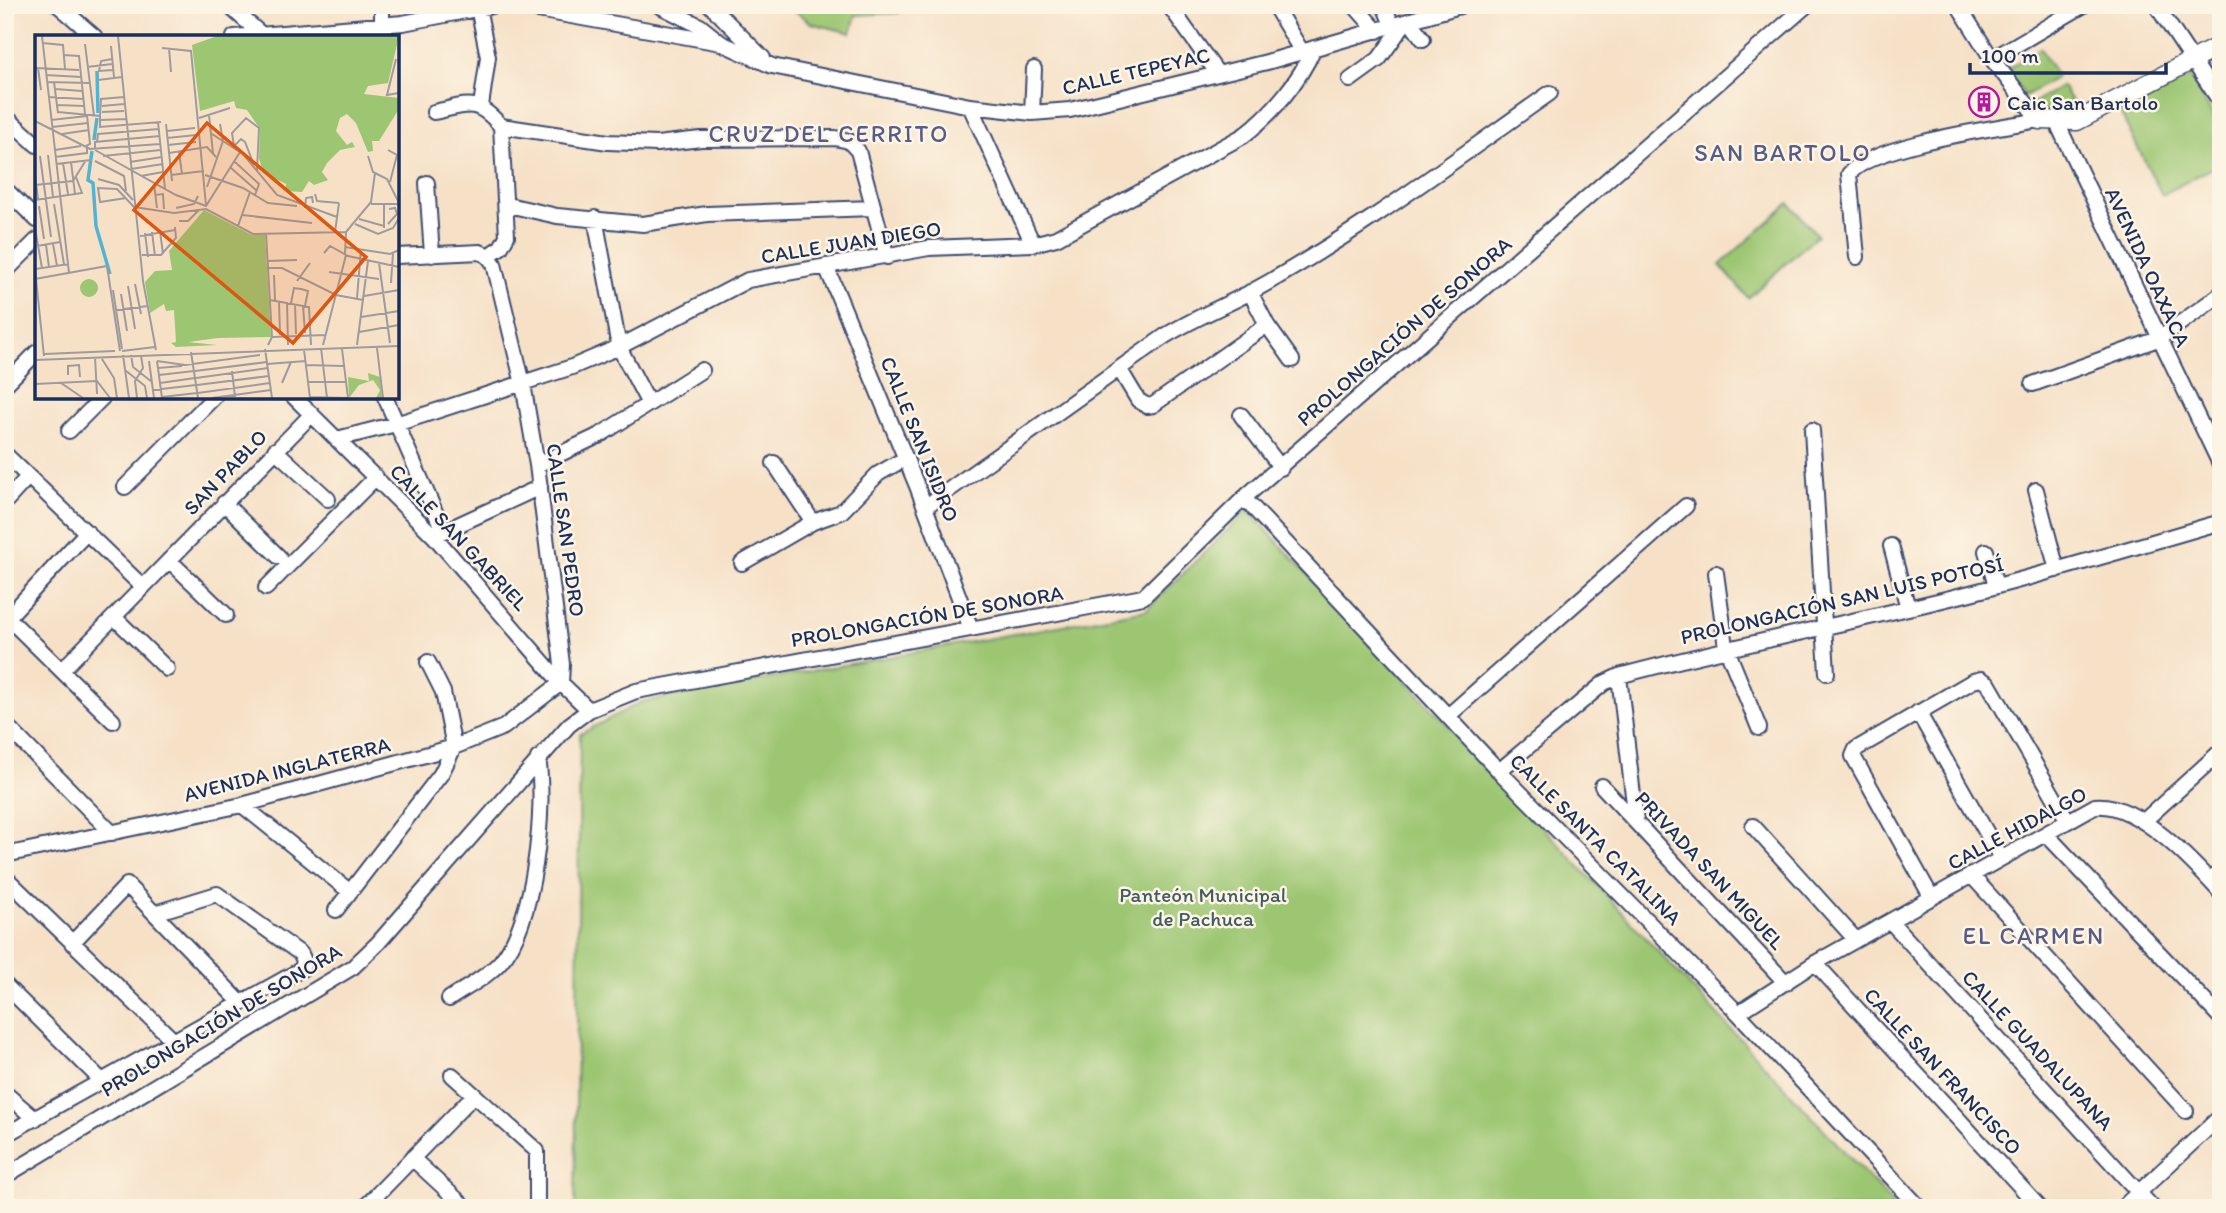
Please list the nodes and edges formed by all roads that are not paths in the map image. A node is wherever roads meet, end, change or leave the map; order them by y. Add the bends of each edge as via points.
1 (58, 5) edge
2 (228, 5) edge
3 (382, 5) edge
4 (497, 5) edge
5 (510, 5) edge
6 (658, 5) edge
7 (710, 5) edge
8 (1274, 5) edge
9 (1354, 5) edge
10 (1384, 5) edge
11 (1463, 5) edge
12 (1958, 5) edge
13 (2084, 5) edge
14 (2156, 5) edge
15 (478, 6) edge
16 (1804, 6) edge
17 (1171, 8) dead end
18 (382, 24) junction
19 (1402, 24) junction
20 (1377, 32) junction
21 (262, 34) edge
22 (93, 35) edge
23 (1423, 39) dead end
24 (721, 43) junction
25 (2221, 45) edge
26 (1308, 50) junction
27 (1992, 59) junction
28 (2191, 61) junction
29 (772, 66) junction
30 (1034, 69) dead end
31 (1218, 74) junction
32 (1350, 80) dead end
33 (1550, 93) dead end
34 (2221, 103) edge
35 (481, 106) junction
36 (970, 106) junction
37 (434, 112) dead end
38 (1032, 113) junction
39 (5, 116) edge
40 (2048, 122) junction
41 (501, 126) junction
42 (35, 143) edge
43 (427, 183) dead end
44 (5, 189) edge
45 (508, 205) junction
46 (873, 208) junction
47 (35, 218) edge
48 (595, 218) junction
49 (35, 242) edge
50 (1034, 244) junction
51 (432, 255) junction
52 (399, 256) edge
53 (488, 256) junction
54 (887, 257) junction
55 (1857, 257) dead end
56 (826, 266) junction
57 (5, 272) edge
58 (1250, 292) junction
59 (2221, 294) edge
60 (1267, 325) junction
61 (2158, 338) junction
62 (619, 347) junction
63 (35, 354) edge
64 (1292, 360) dead end
65 (702, 370) dead end
66 (1120, 370) junction
67 (523, 384) junction
68 (2033, 384) dead end
69 (5, 385) edge
70 (101, 399) edge
71 (212, 399) edge
72 (297, 399) edge
73 (386, 399) edge
74 (649, 404) junction
75 (312, 414) junction
76 (1241, 415) dead end
77 (397, 424) junction
78 (1812, 430) dead end
79 (69, 432) dead end
80 (337, 439) junction
81 (275, 450) junction
82 (5, 454) edge
83 (906, 458) junction
84 (774, 463) dead end
85 (537, 465) junction
86 (2221, 466) edge
87 (1281, 468) junction
88 (28, 477) junction
89 (376, 477) junction
90 (125, 486) dead end
91 (540, 487) junction
92 (2036, 490) dead end
93 (922, 497) junction
94 (1244, 498) junction
95 (328, 499) dead end
96 (5, 502) edge
97 (224, 503) junction
98 (1686, 506) dead end
99 (813, 522) junction
100 (2221, 522) edge
101 (87, 532) junction
102 (439, 533) junction
103 (1891, 546) dead end
104 (1986, 551) dead end
105 (279, 556) dead end
106 (169, 560) junction
107 (742, 564) dead end
108 (2057, 570) junction
109 (1716, 573) dead end
110 (1996, 586) junction
111 (143, 587) junction
112 (266, 588) dead end
113 (1908, 608) junction
114 (226, 615) dead end
115 (6, 616) edge
116 (114, 617) junction
117 (1824, 625) junction
118 (971, 629) junction
119 (1726, 647) junction
120 (428, 662) dead end
121 (167, 669) dead end
122 (62, 670) junction
123 (1827, 673) dead end
124 (1619, 676) junction
125 (561, 683) junction
126 (589, 710) junction
127 (1918, 712) junction
128 (1448, 716) junction
129 (113, 721) dead end
130 (5, 724) edge
131 (1759, 728) dead end
132 (454, 747) junction
133 (2221, 751) edge
134 (538, 758) junction
135 (1499, 771) junction
136 (1602, 786) dead end
137 (242, 804) junction
138 (1636, 821) junction
139 (2068, 821) junction
140 (2144, 821) junction
141 (1753, 826) dead end
142 (112, 833) junction
143 (2046, 834) junction
144 (5, 855) edge
145 (2001, 858) junction
146 (1971, 875) junction
147 (2215, 876) edge
148 (5, 877) edge
149 (349, 891) junction
150 (2221, 893) edge
151 (1932, 898) junction
152 (336, 910) dead end
153 (155, 913) junction
154 (1891, 922) junction
155 (1856, 940) junction
156 (72, 943) junction
157 (1815, 963) junction
158 (1786, 983) junction
159 (5, 985) edge
160 (449, 999) dead end
161 (242, 1003) junction
162 (1738, 1013) junction
163 (2221, 1018) edge
164 (174, 1041) junction
165 (452, 1075) dead end
166 (102, 1081) junction
167 (5, 1093) edge
168 (474, 1095) junction
169 (2186, 1111) dead end
170 (2221, 1116) edge
171 (35, 1119) junction
172 (5, 1135) edge
173 (412, 1158) junction
174 (5, 1176) edge
175 (2140, 1191) junction
176 (364, 1208) edge
177 (466, 1208) edge
178 (537, 1208) edge
179 (1920, 1208) edge
180 (2040, 1208) edge
181 (2122, 1208) edge
182 (2153, 1208) edge

1 - 22 street
2 - 21 street
3 - 18 street
4 - 15 street
5 - 24 street, CALLE TEPEYAC
6 - 24 street via 700,26
7 - 29 street
8 - 26 street
9 - 20 street
10 - 19 street
11 - 19 street, CALLE TEPEYAC
12 - 27 street
13 - 27 street
14 - 28 street
15 - 18 street
15 - 35 street via 488,57
16 - 87 street, PROLONGACIÓN DE SONORA
17 - 31 street
18 - 21 street
19 - 20 street, CALLE TEPEYAC
19 - 23 street
19 - 32 street via 1379,59
20 - 26 street, CALLE TEPEYAC
24 - 29 street, CALLE TEPEYAC
25 - 28 street
26 - 31 street, CALLE TEPEYAC
26 - 50 street, CALLE JUAN DIEGO via 1305,69 1262,121 1242,136 1067,232
27 - 40 street
28 - 34 street
28 - 40 street via 2077,121
29 - 36 street, CALLE TEPEYAC
30 - 38 street
31 - 38 street, CALLE TEPEYAC via 1070,110
33 - 58 street via 1397,201
35 - 37 street via 470,103
35 - 41 street
36 - 38 street, CALLE TEPEYAC
36 - 50 street
39 - 42 street
40 - 55 street via 1928,141 1857,164 1849,174
40 - 61 street, AVENIDA OAXACA
41 - 45 street
41 - 46 street via 608,142 849,141 858,151
43 - 51 street
44 - 47 street
45 - 48 street
45 - 53 street via 507,236
46 - 48 street via 707,214 643,224
46 - 54 street
48 - 62 street
49 - 57 street
50 - 54 street, CALLE JUAN DIEGO via 929,248
51 - 52 street
51 - 53 street via 480,252
53 - 67 street, CALLE SAN PEDRO via 494,264
54 - 56 street, CALLE JUAN DIEGO
56 - 62 street, CALLE JUAN DIEGO via 748,280
56 - 83 street, CALLE SAN ISIDRO
58 - 60 street
58 - 66 street via 1202,314
59 - 61 street
60 - 64 street
60 - 66 street via 1147,406 1138,400
61 - 68 street
61 - 86 street, AVENIDA OAXACA
62 - 67 street, CALLE JUAN DIEGO
62 - 74 street
63 - 69 street
65 - 74 street
66 - 93 street
67 - 77 street, CALLE JUAN DIEGO
67 - 85 street, CALLE SAN PEDRO
70 - 79 street
71 - 90 street
72 - 75 street, CALLE SAN GABRIEL
73 - 77 street
74 - 85 street via 600,435
75 - 80 street, CALLE SAN GABRIEL
75 - 81 street, SAN PABLO
76 - 87 street
77 - 80 street, CALLE JUAN DIEGO
77 - 102 street
78 - 117 street
80 - 89 street, CALLE SAN GABRIEL
81 - 95 street
81 - 97 street, SAN PABLO
82 - 88 street
83 - 93 street, CALLE SAN ISIDRO
83 - 99 street via 878,474 841,513
84 - 99 street
85 - 91 street, CALLE SAN PEDRO
87 - 94 street, PROLONGACIÓN DE SONORA
88 - 96 street
88 - 101 street
89 - 102 street, CALLE SAN GABRIEL
89 - 112 street
91 - 102 street
91 - 125 street, CALLE SAN PEDRO
92 - 108 street
93 - 118 street, CALLE SAN ISIDRO
94 - 118 street, PROLONGACIÓN DE SONORA via 1143,597
94 - 128 street, CALLE SANTA CATALINA
97 - 105 street
97 - 106 street, SAN PABLO
98 - 128 street
99 - 107 street
100 - 108 street, PROLONGACIÓN SAN LUIS POTOSÍ
101 - 111 street
101 - 115 street
102 - 125 street, CALLE SAN GABRIEL
103 - 113 street
104 - 110 street
106 - 111 street, SAN PABLO
106 - 114 street
108 - 110 street, PROLONGACIÓN SAN LUIS POTOSÍ
109 - 119 street
110 - 113 street, PROLONGACIÓN SAN LUIS POTOSÍ
111 - 116 street, SAN PABLO
113 - 117 street, PROLONGACIÓN SAN LUIS POTOSÍ
115 - 122 street
116 - 121 street
116 - 122 street, SAN PABLO
117 - 119 street, PROLONGACIÓN SAN LUIS POTOSÍ
117 - 123 street
118 - 126 street, PROLONGACIÓN DE SONORA via 636,691
119 - 124 street, PROLONGACIÓN SAN LUIS POTOSÍ
119 - 131 street
120 - 132 street via 443,692
122 - 129 street
124 - 135 street, PROLONGACIÓN SAN LUIS POTOSÍ via 1604,683
124 - 138 street
125 - 126 street, CALLE SAN GABRIEL
125 - 132 street, AVENIDA INGLATERRA via 504,727
126 - 134 street, PROLONGACIÓN DE SONORA
127 - 139 street via 1981,679 1988,683
127 - 145 street
127 - 151 street via 1853,756
128 - 135 street, CALLE SANTA CATALINA
130 - 142 street
132 - 137 street, AVENIDA INGLATERRA
132 - 149 street via 441,774
133 - 140 street
134 - 160 street via 541,778 535,870 518,934 501,962
134 - 174 street, PROLONGACIÓN DE SONORA via 353,967
135 - 162 street, CALLE SANTA CATALINA
136 - 138 street, PRIVADA SAN MIGUEL
137 - 142 street, AVENIDA INGLATERRA
137 - 149 street
138 - 158 street, PRIVADA SAN MIGUEL
139 - 140 street, CALLE HIDALGO via 2095,806 2110,804
139 - 143 street, CALLE HIDALGO
140 - 147 street, CALLE HIDALGO
141 - 155 street
142 - 144 street, AVENIDA INGLATERRA
143 - 145 street, CALLE HIDALGO
143 - 163 street
145 - 146 street, CALLE HIDALGO
146 - 151 street, CALLE HIDALGO
146 - 169 street
147 - 150 street, CALLE HIDALGO
148 - 156 street
149 - 152 street
151 - 154 street, CALLE HIDALGO
153 - 156 street via 127,885
153 - 161 street
153 - 161 street via 217,894 301,954 302,969
154 - 155 street, CALLE HIDALGO
154 - 175 street, CALLE GUADALUPANA
155 - 157 street, CALLE HIDALGO
156 - 164 street
157 - 158 street, CALLE HIDALGO
157 - 180 street, CALLE SAN FRANCISCO
158 - 162 street, CALLE HIDALGO
159 - 166 street
161 - 164 street
162 - 179 street, CALLE SANTA CATALINA
164 - 166 street
165 - 168 street
166 - 171 street
167 - 171 street
168 - 173 street
168 - 178 street via 537,1151
170 - 175 street
171 - 172 street
173 - 176 street
173 - 177 street
175 - 181 street
175 - 182 street, CALLE GUADALUPANA

